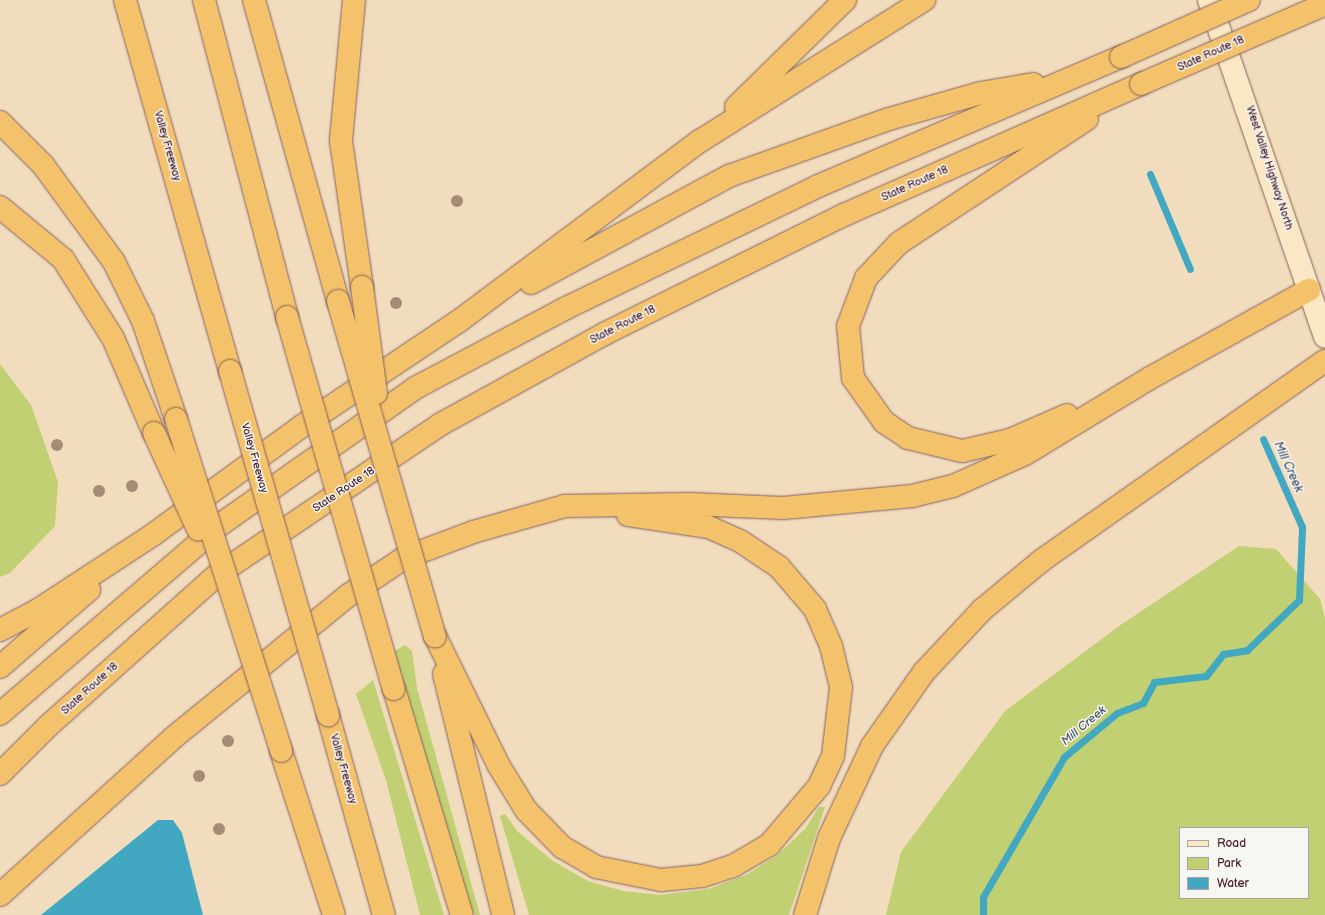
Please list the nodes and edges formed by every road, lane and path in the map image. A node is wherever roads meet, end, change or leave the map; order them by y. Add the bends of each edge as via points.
1 (125, 0) edge
2 (204, 0) edge
3 (254, 0) edge
4 (354, 0) edge
5 (845, 0) edge
6 (924, 0) edge
7 (1209, 0) edge
8 (1249, 0) edge
9 (1322, 5) edge
10 (1068, 78) junction
11 (1141, 84) junction
12 (0, 122) edge
13 (700, 141) junction
14 (0, 207) edge
15 (1309, 290) junction
16 (459, 321) junction
17 (1325, 337) edge
18 (1325, 361) edge
19 (1150, 378) junction
20 (386, 472) junction
21 (565, 506) junction
22 (154, 534) junction
23 (235, 612) junction
24 (0, 630) edge
25 (435, 636) junction
26 (0, 667) edge
27 (0, 714) edge
28 (0, 774) edge
29 (0, 895) edge
30 (334, 915) edge
31 (384, 915) edge
32 (462, 915) edge
33 (502, 915) edge
34 (805, 915) edge

1 - 31 highway, Valley Freeway, bridge
2 - 32 highway, bridge via 287,317
3 - 20 highway, bridge
4 - 20 highway, bridge via 341,141
5 - 13 highway
6 - 13 highway
7 - 15 main road, West Valley Highway North
8 - 10 highway, bridge
9 - 11 highway, State Route 18, bridge
10 - 16 highway via 981,93 897,117 729,176
10 - 27 highway via 818,186 566,308 417,387 221,524
11 - 19 highway via 899,243 880,260 856,299 848,326 848,350 853,378 884,422 908,438 962,451 1010,440
11 - 28 highway, State Route 18 via 844,215 604,334 441,424 217,575 48,726
12 - 23 highway, bridge via 43,165 114,262 143,321
13 - 16 highway
14 - 23 highway, bridge via 35,233 67,264 113,338
15 - 17 main road, West Valley Highway North
15 - 19 highway
16 - 22 highway via 302,426
18 - 34 highway via 1040,560 982,610 924,672 872,746 829,838
19 - 21 highway via 991,472 912,496 783,508 688,504
20 - 25 highway, bridge
21 - 25 highway via 708,527 740,541 779,567 815,609 831,646 841,687 833,756 819,786 769,845 732,866 702,876 661,880 596,867 562,848 526,810 499,766
21 - 29 highway via 473,532 404,558 355,591 174,737
22 - 24 highway via 38,610
22 - 26 highway
23 - 30 highway, bridge
25 - 33 highway

